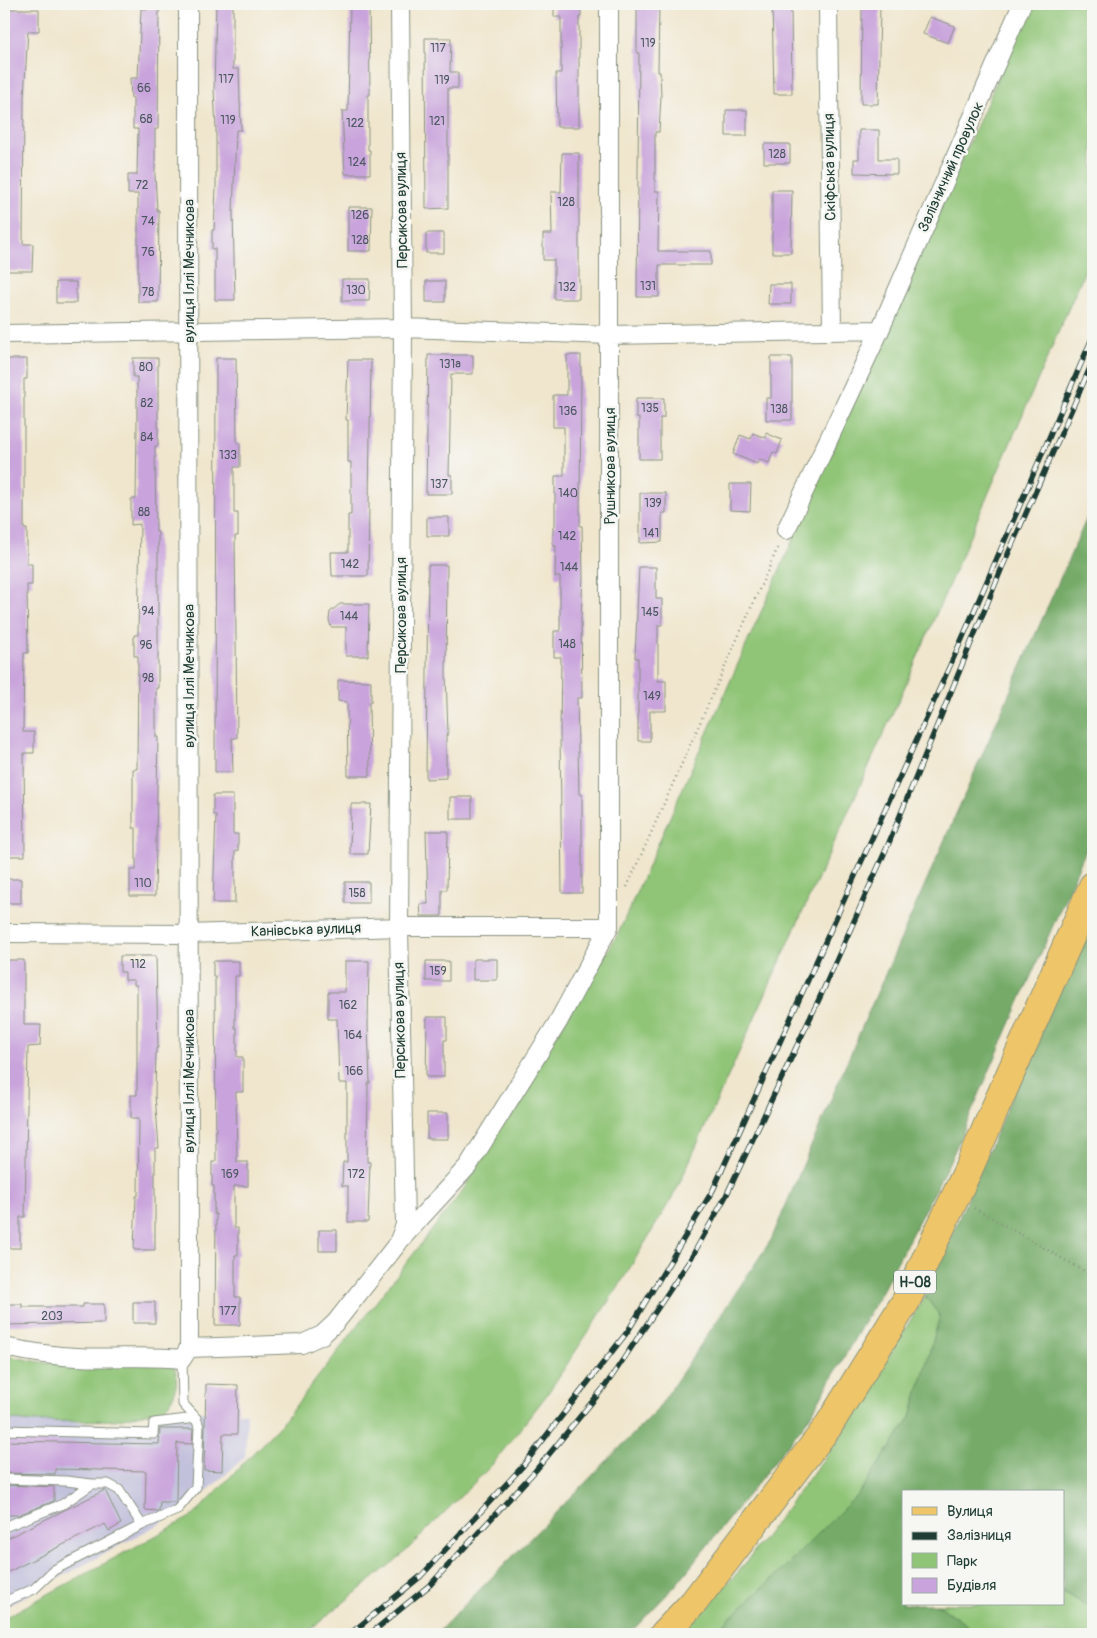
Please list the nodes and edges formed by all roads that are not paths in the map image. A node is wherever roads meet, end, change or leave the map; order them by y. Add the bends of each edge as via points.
1 (188, 4) edge
2 (400, 4) edge
3 (609, 4) edge
4 (828, 4) edge
5 (1022, 4) edge
6 (403, 328) junction
7 (189, 330) junction
8 (832, 330) junction
9 (880, 330) junction
10 (4, 334) edge
11 (610, 335) junction
12 (786, 530) road end
13 (1093, 886) edge
14 (399, 927) junction
15 (609, 928) junction
16 (4, 933) edge
17 (188, 934) junction
18 (398, 1243) junction
19 (4, 1347) edge
20 (186, 1353) junction
21 (196, 1418) junction
22 (4, 1430) edge
23 (4, 1479) edge
24 (92, 1484) junction
25 (142, 1525) junction
26 (4, 1527) edge
27 (4, 1602) edge
28 (664, 1634) edge

1 - 7 street, вулиця Іллі Мечникова
2 - 6 street, Персикова вулиця
3 - 11 street, Рушникова вулиця
4 - 8 street, Скіфська вулиця
5 - 9 street, Залізничний провулок
6 - 7 street
6 - 11 street
6 - 14 street, Персикова вулиця
7 - 10 street
7 - 17 street, вулиця Іллі Мечникова
8 - 9 street
8 - 11 street
9 - 12 street
11 - 15 street, Рушникова вулиця
13 - 28 main road, Н-08 via 906,1301 827,1428 694,1602
14 - 15 street, Канівська вулиця
14 - 17 street, Канівська вулиця
14 - 18 street, Персикова вулиця via 405,1225
15 - 18 street via 558,1022 468,1166
16 - 17 street, Канівська вулиця
17 - 20 street, вулиця Іллі Мечникова
18 - 20 street via 336,1322 322,1335 302,1344
19 - 20 street via 78,1357
20 - 21 lane via 183,1404
21 - 22 lane via 154,1423 153,1434
21 - 25 lane via 199,1427 196,1488 177,1510
23 - 24 lane
24 - 25 lane via 108,1484 120,1490
24 - 26 lane via 63,1504
25 - 27 lane via 54,1570 34,1589

